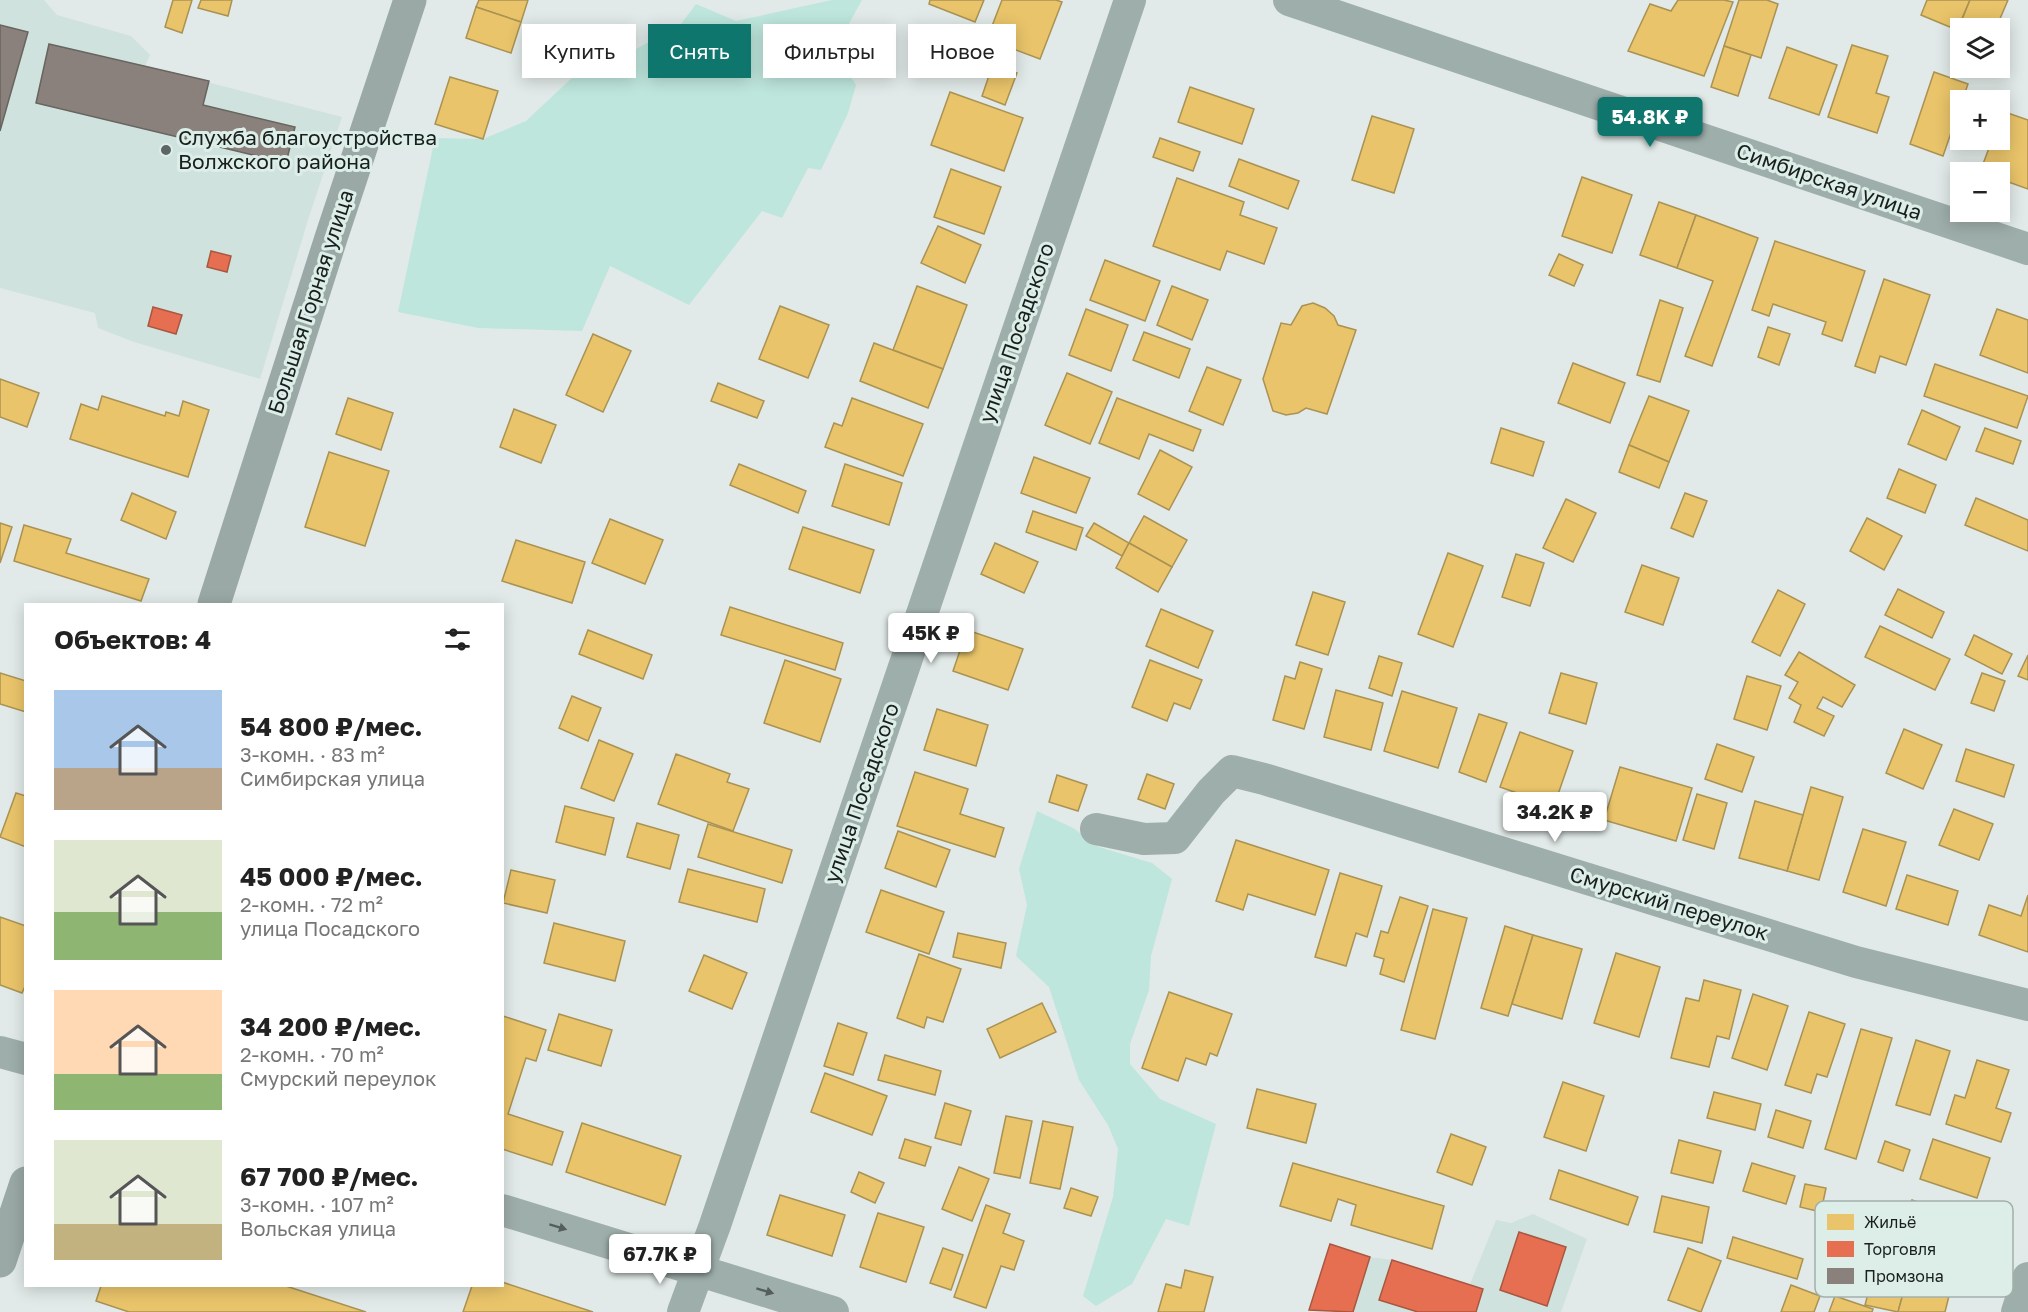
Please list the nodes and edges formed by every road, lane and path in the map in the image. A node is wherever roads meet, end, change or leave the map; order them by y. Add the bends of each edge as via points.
1 (410, 0) edge
2 (1130, 0) edge
3 (1289, 0) edge
4 (2028, 249) edge
5 (214, 603) edge
6 (1096, 829) dead end
7 (2028, 1005) edge
8 (0, 1052) edge
9 (24, 1058) edge
10 (24, 1189) edge
11 (504, 1211) edge
12 (0, 1261) edge
13 (697, 1270) junction
14 (2028, 1278) edge
15 (683, 1312) edge
16 (833, 1312) edge
17 (2017, 1312) edge

1 - 5 main road, Большая Горная улица
2 - 13 street, улица Посадского via 716,1226
3 - 4 street, Симбирская улица
6 - 7 street, Смурский переулок via 1144,839 1175,838 1232,771 1856,962
8 - 9 street
10 - 12 main road
11 -> 13 street
13 - 15 street, улица Посадского
13 -> 16 street
14 - 17 street

